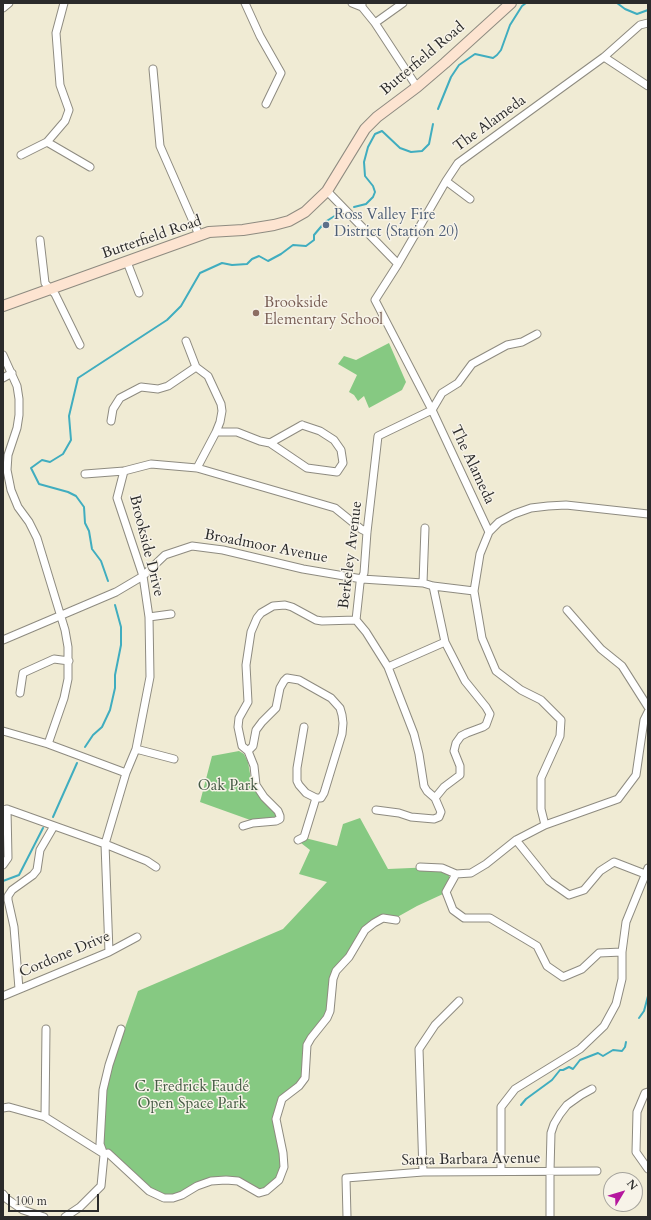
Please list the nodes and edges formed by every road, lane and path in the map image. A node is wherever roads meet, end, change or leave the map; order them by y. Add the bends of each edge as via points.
1 (9, 3) edge
2 (64, 3) edge
3 (245, 3) edge
4 (352, 3) edge
5 (403, 3) edge
6 (511, 3) edge
7 (362, 5) edge
8 (3, 8) edge
9 (375, 23) junction
10 (648, 23) edge
11 (604, 57) junction
12 (153, 69) dead end
13 (648, 86) edge
14 (417, 87) junction
15 (266, 104) dead end
16 (47, 142) junction
17 (21, 155) dead end
18 (90, 167) dead end
19 (446, 181) junction
20 (327, 191) junction
21 (470, 199) dead end
22 (199, 235) junction
23 (40, 240) dead end
24 (127, 262) junction
25 (398, 264) junction
26 (50, 288) junction
27 (139, 294) dead end
28 (3, 306) edge
29 (537, 334) dead end
30 (186, 341) dead end
31 (80, 345) dead end
32 (3, 355) edge
33 (196, 367) junction
34 (12, 373) junction
35 (3, 378) edge
36 (432, 410) junction
37 (111, 420) dead end
38 (216, 432) junction
39 (270, 443) junction
40 (197, 468) junction
41 (124, 471) junction
42 (85, 474) dead end
43 (648, 514) edge
44 (426, 528) dead end
45 (367, 532) junction
46 (489, 532) junction
47 (144, 576) junction
48 (362, 579) junction
49 (423, 583) junction
50 (433, 586) junction
51 (474, 591) junction
52 (567, 610) dead end
53 (171, 614) dead end
54 (60, 616) junction
55 (150, 617) junction
56 (356, 620) junction
57 (3, 640) edge
58 (445, 642) junction
59 (69, 661) junction
60 (388, 667) junction
61 (20, 693) dead end
62 (648, 707) edge
63 (648, 712) edge
64 (304, 727) dead end
65 (3, 731) edge
66 (48, 744) junction
67 (136, 749) junction
68 (248, 751) junction
69 (174, 759) dead end
70 (126, 773) junction
71 (316, 798) junction
72 (435, 798) junction
73 (5, 809) edge
74 (376, 810) dead end
75 (545, 825) junction
76 (54, 826) junction
77 (243, 826) dead end
78 (298, 840) dead end
79 (516, 840) junction
80 (105, 844) junction
81 (3, 865) edge
82 (156, 867) dead end
83 (420, 867) dead end
84 (646, 871) edge
85 (456, 874) junction
86 (396, 920) dead end
87 (137, 937) dead end
88 (109, 952) junction
89 (622, 952) junction
90 (19, 989) junction
91 (3, 996) edge
92 (459, 1001) dead end
93 (46, 1029) dead end
94 (121, 1029) dead end
95 (592, 1089) dead end
96 (648, 1092) edge
97 (3, 1108) edge
98 (45, 1117) junction
99 (104, 1155) junction
100 (648, 1169) edge
101 (501, 1171) junction
102 (550, 1171) junction
103 (597, 1171) dead end
104 (423, 1172) junction
105 (3, 1194) edge
106 (44, 1217) edge
107 (65, 1217) edge
108 (347, 1217) edge
109 (550, 1217) edge

1 - 8 street
2 - 16 street via 56,33 60,85 69,110 65,121
3 - 15 street via 281,73
4 - 7 street
5 - 9 street
6 - 14 street, Butterfield Road
7 - 9 street
9 - 14 street
10 - 11 street, The Alameda via 640,25
11 - 13 street
11 - 19 street, The Alameda via 458,163
12 - 22 street via 160,146
14 - 20 street, Butterfield Road via 365,129
16 - 17 street
16 - 18 street
19 - 21 street
19 - 25 street, The Alameda
20 - 22 street, Butterfield Road via 305,212 289,221 258,229 208,232
20 - 25 street
22 - 24 street, Butterfield Road
23 - 26 street via 45,283
24 - 26 street, Butterfield Road
24 - 27 street
25 - 36 street, The Alameda via 375,300
26 - 28 street, Butterfield Road
26 - 31 street
29 - 36 street via 522,342 507,345 472,364 458,383 442,393
30 - 33 street
32 - 34 street
33 - 37 street via 168,386 158,389 141,387 120,398 113,409
33 - 38 street via 208,376 221,404 221,417
34 - 35 street
34 - 54 street via 18,393 19,415 8,455 7,470 18,507 37,538
36 - 45 street, Berkeley Avenue via 378,436
36 - 46 street, The Alameda
38 - 39 street via 237,432
38 - 40 street
39 - 39 street via 307,468 337,472 343,463 341,450 334,440 320,431 302,425
40 - 41 street via 151,464
40 - 45 street via 335,508
41 - 42 street
41 - 47 street, Brookside Drive via 117,498
43 - 46 street via 566,505 548,506 514,514
44 - 49 street
45 - 48 street, Berkeley Avenue
46 - 51 street via 480,554
47 - 48 street, Broadmoor Avenue via 165,555 192,546
47 - 54 street, Broadmoor Avenue via 116,592
47 - 55 street, Brookside Drive
48 - 49 street, Broadmoor Avenue
48 - 56 street, Berkeley Avenue
49 - 50 street, Broadmoor Avenue
50 - 51 street, Broadmoor Avenue
50 - 58 street
51 - 75 street via 482,638 496,671 521,690 541,700 561,720 560,736 541,778 541,809
52 - 62 street via 601,649 622,666
53 - 55 street
54 - 57 street, Broadmoor Avenue
54 - 59 street via 65,630
55 - 67 street, Brookside Drive via 150,677
56 - 60 street, Berkeley Avenue
56 - 68 street via 316,620 285,605 274,606 261,613 251,632 246,665 248,702 239,718 238,727 242,746
58 - 60 street
58 - 72 street via 465,681 490,714 486,725 458,739 454,751 460,766 460,774
59 - 61 street via 54,659 23,673
59 - 66 street via 64,698
60 - 72 street, Berkeley Avenue via 414,734 424,786
63 - 75 street via 644,720 636,775 618,799
64 - 71 street via 297,777 304,791
65 - 66 street
66 - 70 street
67 - 69 street
67 - 70 street, Brookside Drive
68 - 71 street via 253,746 256,730 276,708 280,688 288,678 299,680 331,698 342,714 342,734 324,793 321,798
68 - 77 street via 254,766 256,785 278,811 280,818 276,821
70 - 80 street, Brookside Drive
71 - 78 street via 304,837
72 - 74 street, Berkeley Avenue via 441,812 439,817 434,819
73 - 76 street
73 - 81 street via 8,858
75 - 79 street
76 - 80 street
76 - 90 street via 40,850 37,870 8,896 14,927
79 - 84 street via 549,881 569,895 584,890 600,871 614,862
79 - 85 street via 471,873
80 - 82 street
80 - 88 street, Brookside Drive
83 - 85 street via 442,868
84 - 89 street via 626,922
85 - 89 street via 446,892 453,910 464,918 490,918 537,946 547,966 563,977 582,969 599,953
86 - 99 street via 383,918 365,930 349,957 336,971 330,1011 308,1045 305,1078 282,1099 276,1119 284,1167 279,1180 266,1191 259,1193 238,1181 211,1181 182,1195 164,1198 149,1191 108,1153
87 - 88 street, Cordone Drive
88 - 90 street, Cordone Drive
89 - 101 street via 622,979 616,1004 604,1026 580,1050 515,1089 500,1107
90 - 91 street, Cordone Drive
92 - 104 street via 435,1025 418,1049
93 - 98 street
94 - 99 street via 103,1090 100,1144
95 - 102 street via 567,1105 554,1124 551,1133
96 - 100 street via 637,1112 636,1152
97 - 98 street via 10,1107
98 - 99 street
99 - 107 street via 101,1186 80,1207
101 - 102 street, Santa Barbara Avenue
101 - 104 street, Santa Barbara Avenue
102 - 103 street, Santa Barbara Avenue
102 - 109 street
104 - 108 street, Santa Barbara Avenue via 346,1178
105 - 106 street via 23,1210

